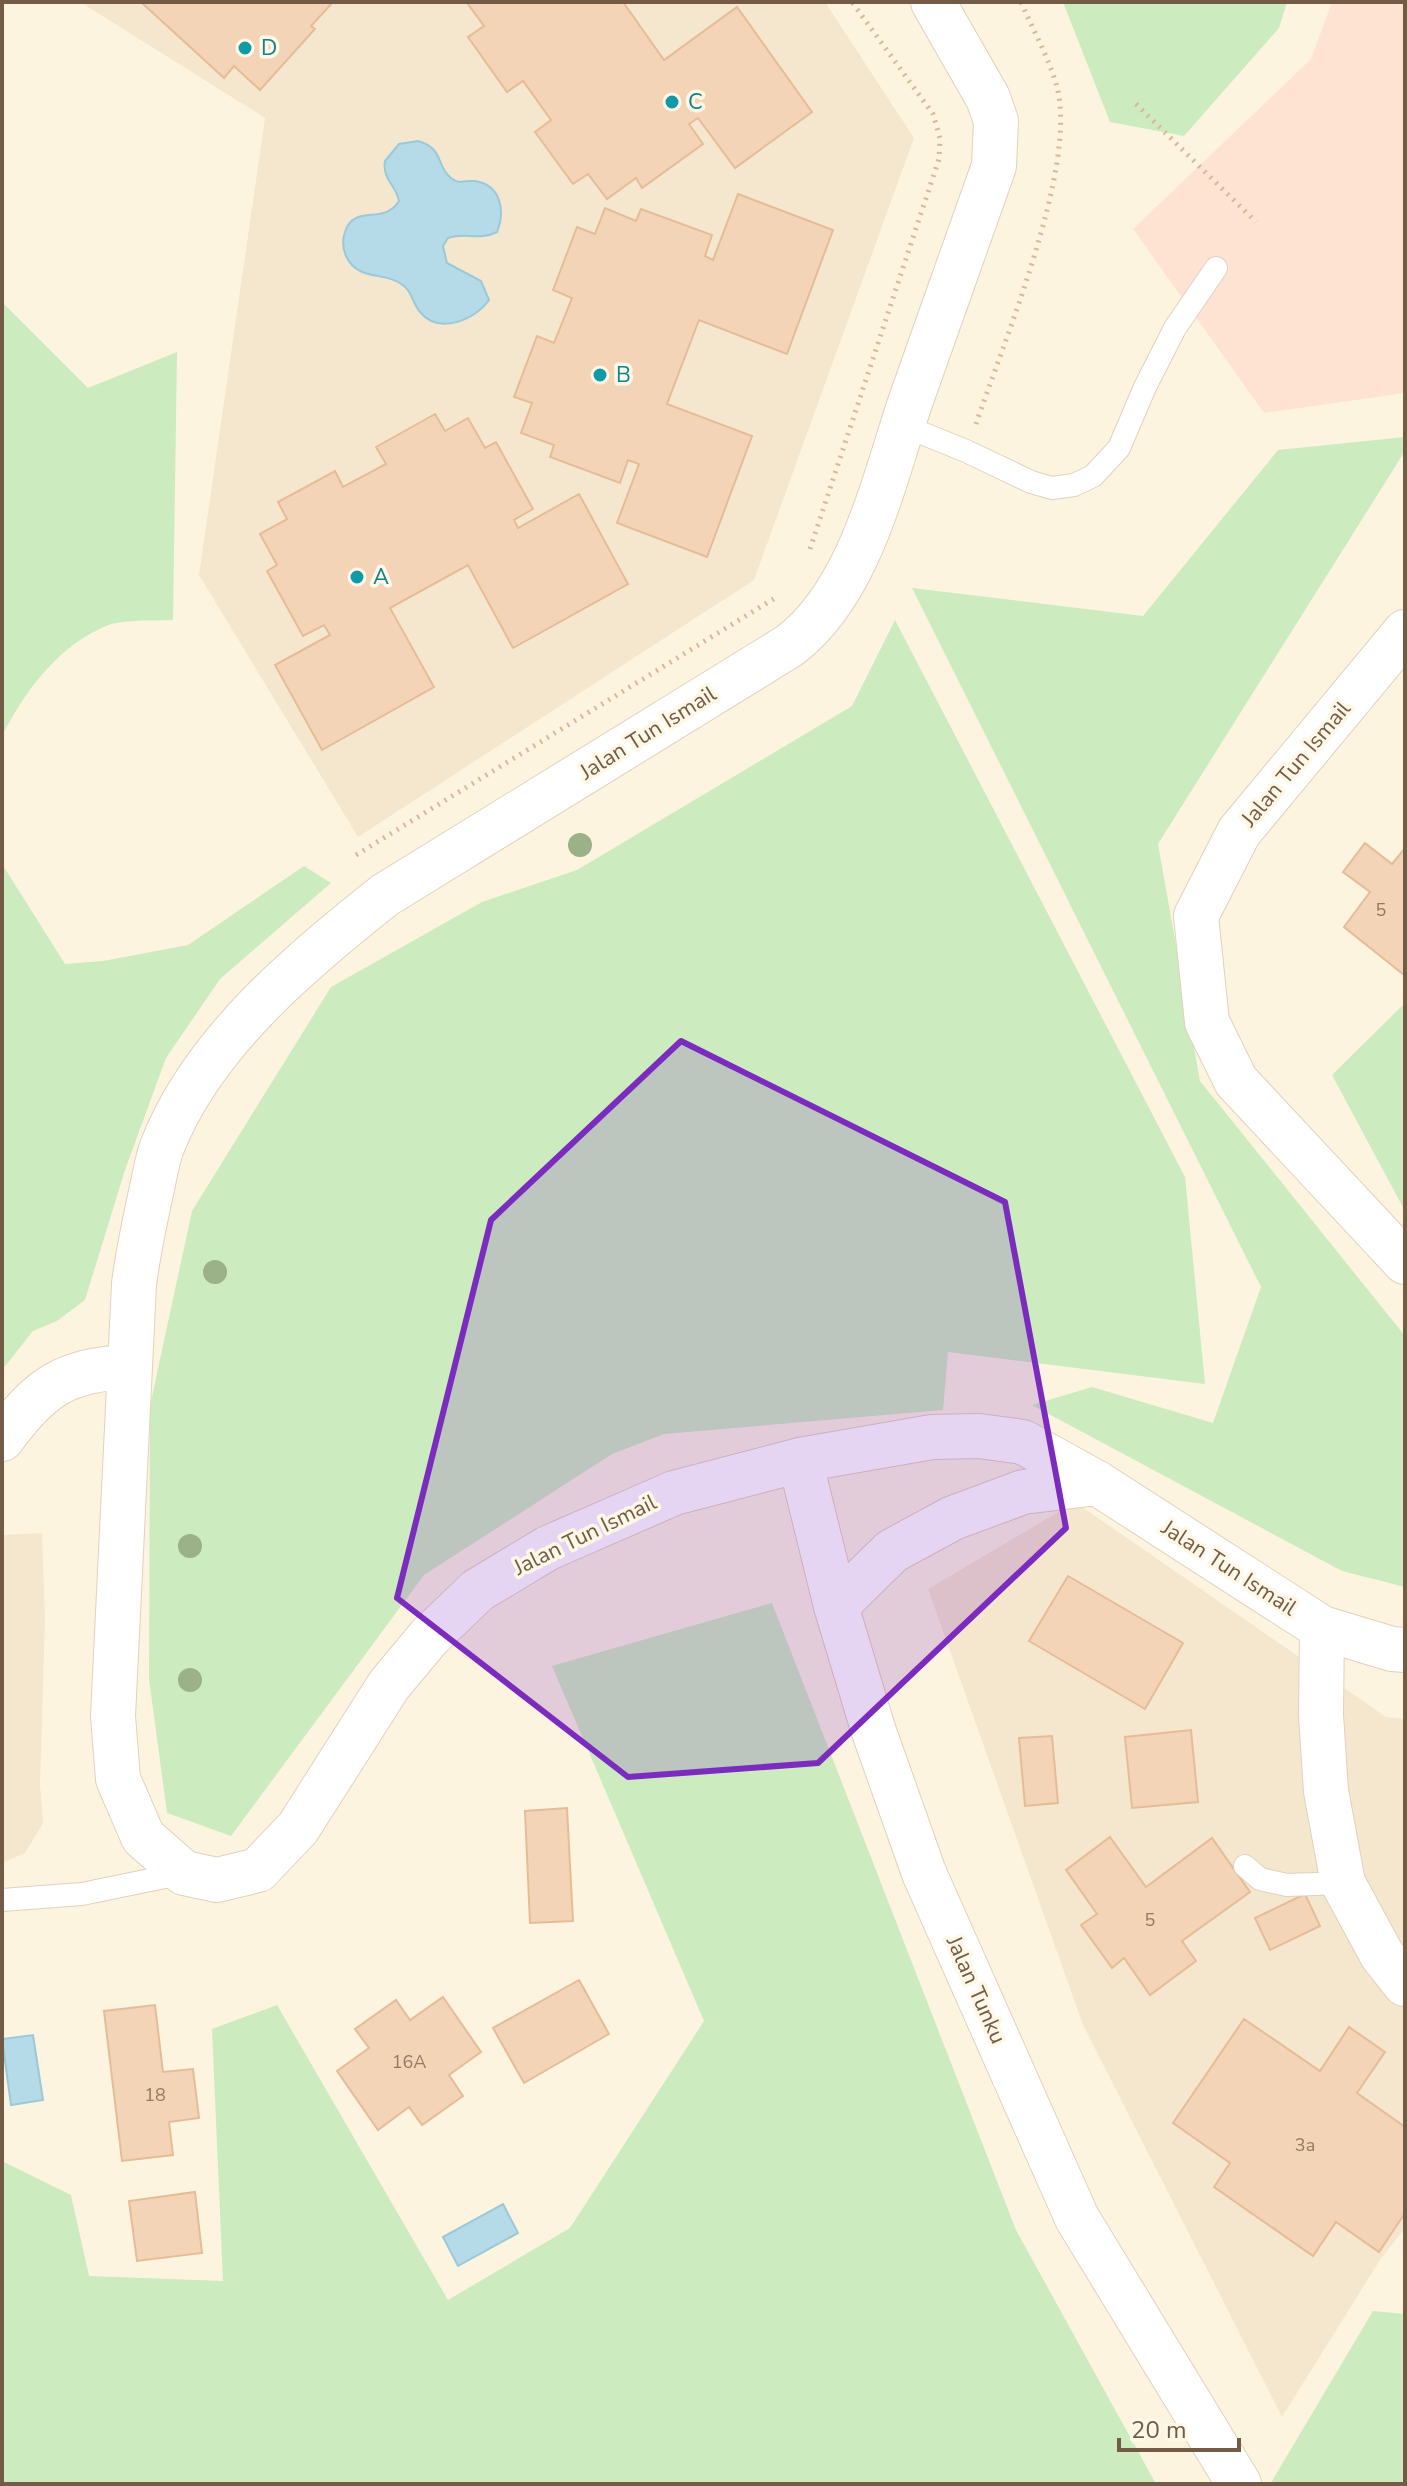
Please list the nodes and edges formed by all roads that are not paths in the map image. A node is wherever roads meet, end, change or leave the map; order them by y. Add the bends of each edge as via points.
1 (933, 2) edge
2 (1216, 268) dead end
3 (902, 425) junction
4 (1405, 632) edge
5 (1405, 1262) edge
6 (129, 1367) junction
7 (2, 1439) edge
8 (800, 1460) junction
9 (1097, 1483) junction
10 (836, 1606) junction
11 (1322, 1628) junction
12 (1405, 1650) edge
13 (1245, 1866) dead end
14 (184, 1873) junction
15 (1343, 1883) junction
16 (2, 1900) edge
17 (1405, 1984) edge
18 (1239, 2484) edge

1 - 3 street, Jalan Tun Ismail via 988,98 997,144 994,166
2 - 3 lane via 1175,328 1119,448 1093,476 1052,488
3 - 6 street, Jalan Tun Ismail via 849,569 801,636 385,895 335,934 204,1068 161,1149 140,1239
4 - 5 street, Jalan Tun Ismail via 1239,832 1196,916 1207,1022 1236,1081
6 - 7 street via 87,1371 50,1385
6 - 14 street, Jalan Tun Ismail via 113,1716 118,1779 143,1837
8 - 9 street, Jalan Tun Ismail via 932,1437 979,1436 1023,1442
8 - 10 street, Jalan Tunku
8 - 14 street, Jalan Tun Ismail via 674,1493 548,1548 478,1590 389,1685 298,1828 258,1870 217,1880
9 - 10 street via 1023,1492 953,1518 892,1551
9 - 11 street, Jalan Tun Ismail
10 - 18 street, Jalan Tunku via 924,1873 1077,2218
11 - 12 street, Jalan Tun Ismail
11 - 15 street via 1326,1791
13 - 15 lane via 1260,1879 1287,1885
14 - 16 lane via 82,1894
15 - 17 street via 1382,1955

